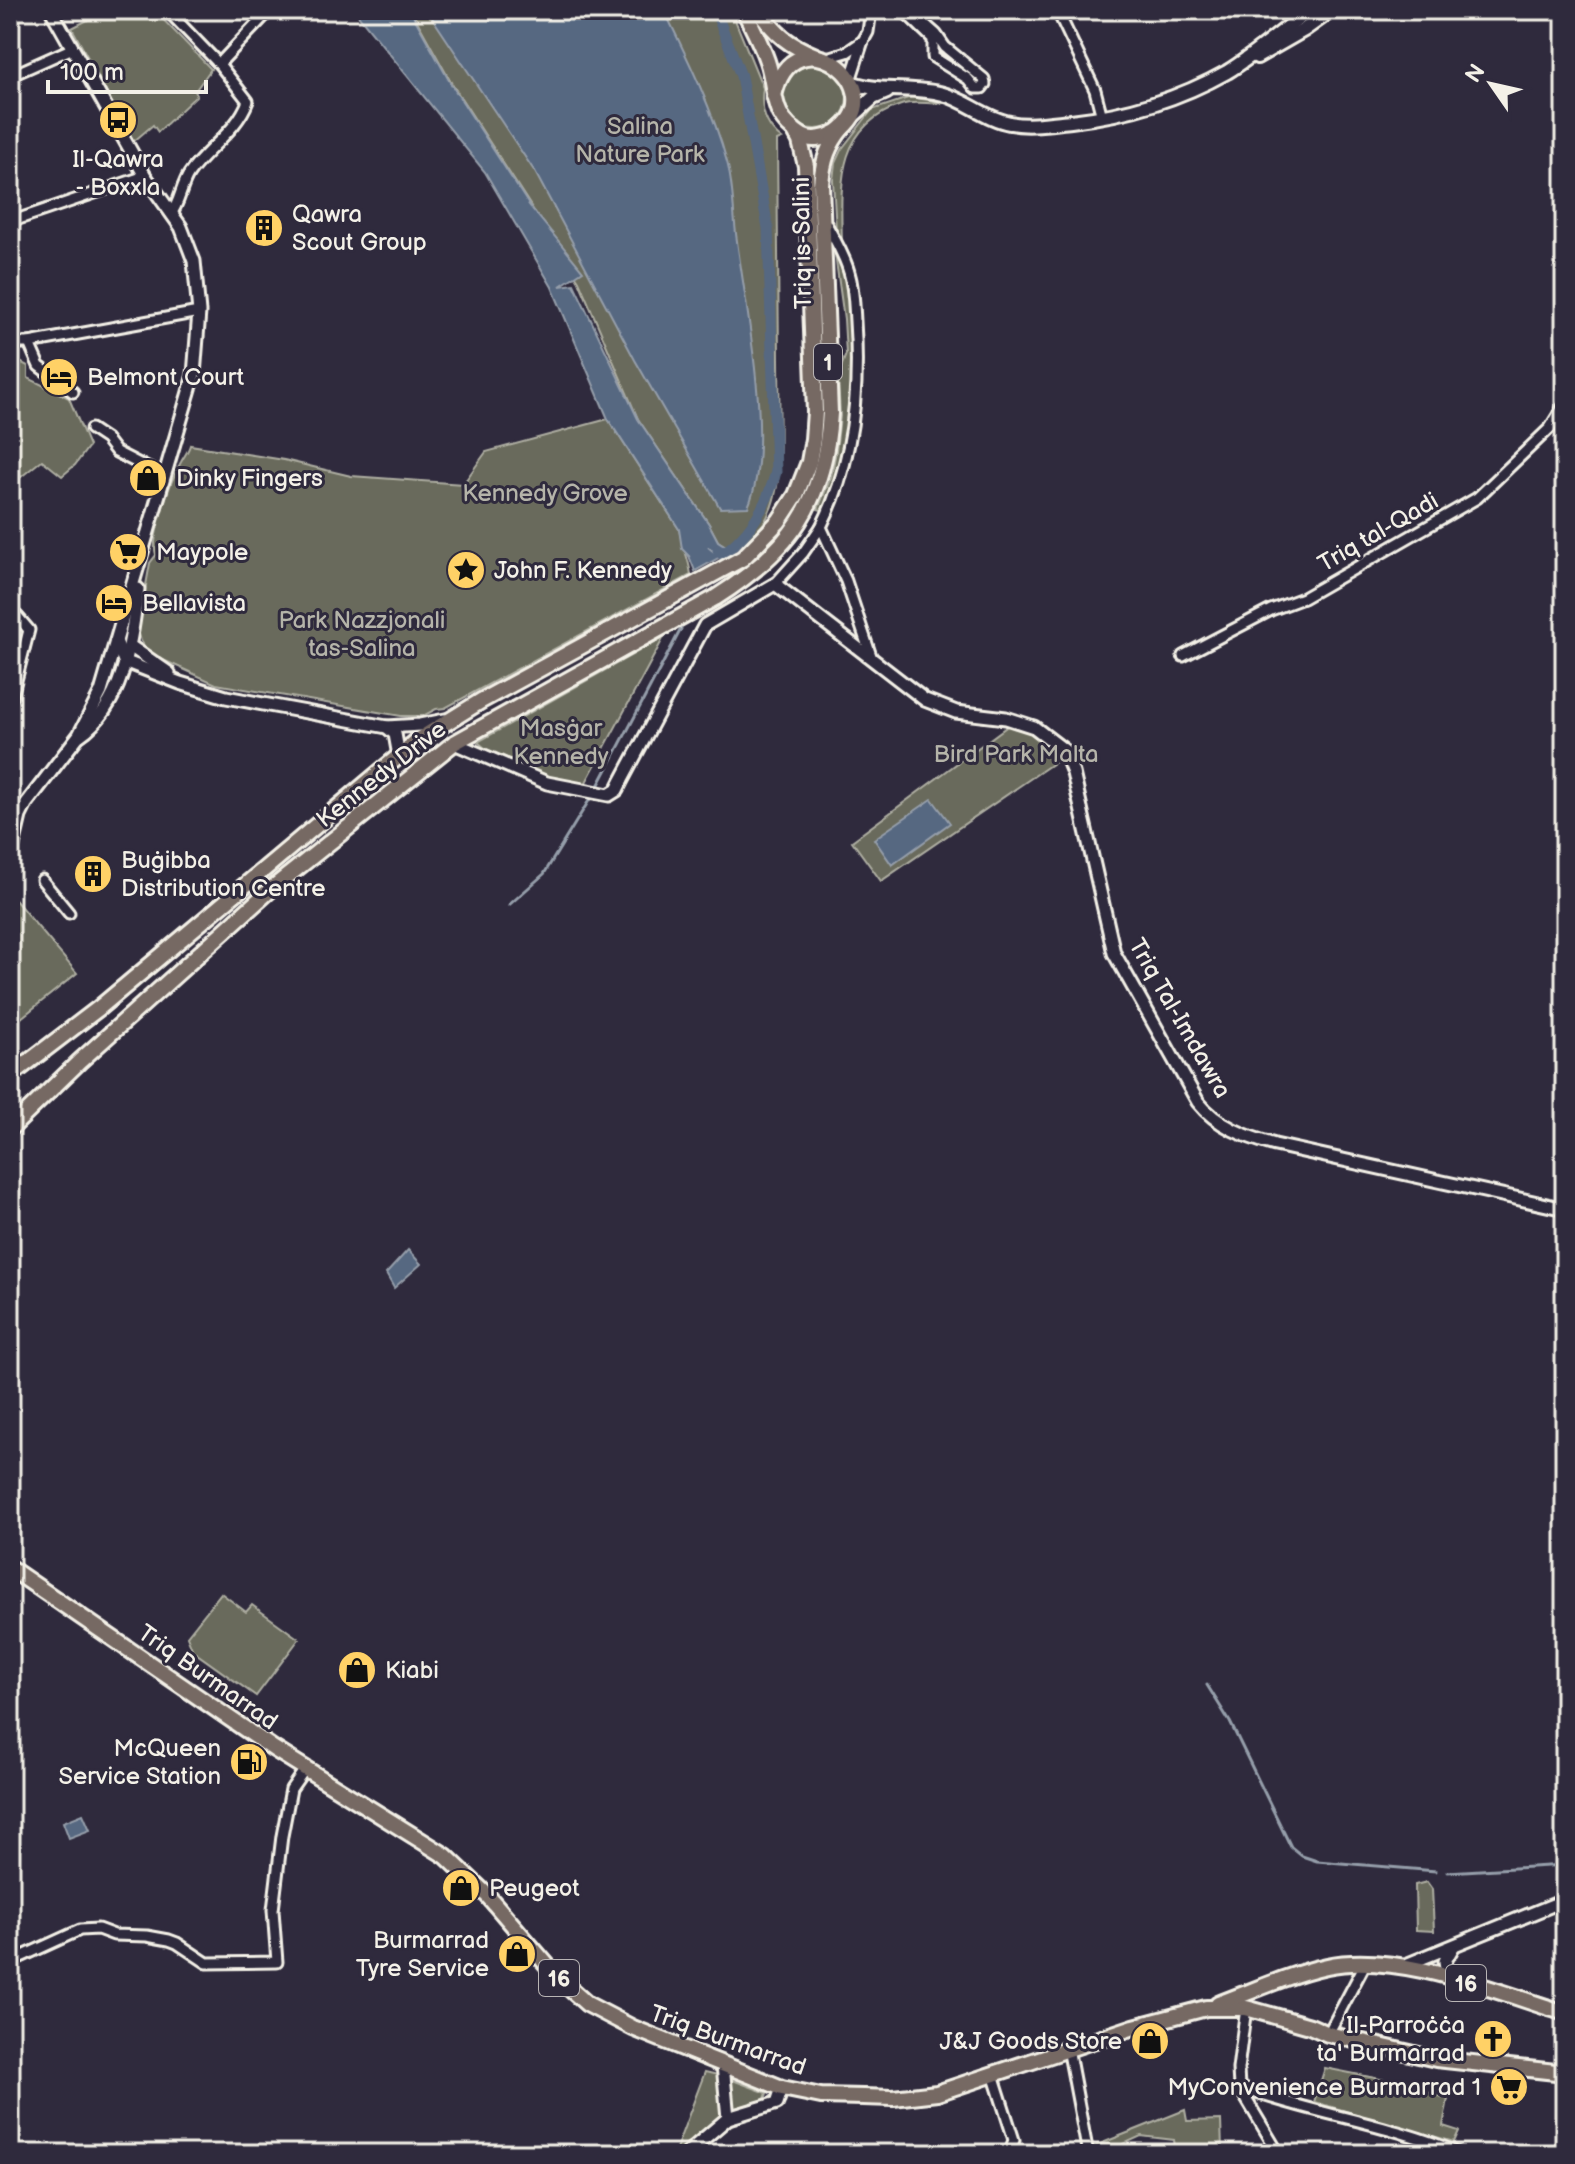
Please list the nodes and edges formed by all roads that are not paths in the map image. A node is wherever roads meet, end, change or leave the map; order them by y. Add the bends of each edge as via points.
1 (51, 10) edge
2 (167, 10) edge
3 (270, 10) edge
4 (744, 10) edge
5 (758, 10) edge
6 (871, 10) edge
7 (906, 10) edge
8 (1057, 10) edge
9 (1310, 10) edge
10 (1332, 10) edge
11 (863, 41) junction
12 (73, 48) junction
13 (823, 58) junction
14 (1244, 60) junction
15 (219, 64) junction
16 (10, 76) edge
17 (852, 80) junction
18 (894, 89) junction
19 (774, 96) junction
20 (1102, 117) junction
21 (846, 124) junction
22 (794, 130) junction
23 (145, 176) junction
24 (171, 214) junction
25 (822, 215) junction
26 (10, 222) edge
27 (199, 312) junction
28 (10, 343) edge
29 (29, 343) junction
30 (73, 392) dead end
31 (1565, 404) edge
32 (91, 429) dead end
33 (163, 476) junction
34 (821, 527) junction
35 (743, 558) joint
36 (748, 577) joint
37 (775, 584) junction
38 (10, 614) edge
39 (123, 650) junction
40 (1183, 656) dead end
41 (872, 659) junction
42 (10, 704) edge
43 (449, 719) junction
44 (387, 727) junction
45 (79, 735) junction
46 (454, 743) junction
47 (399, 756) junction
48 (10, 859) edge
49 (42, 880) dead end
50 (69, 913) dead end
51 (10, 1076) edge
52 (10, 1129) edge
53 (1565, 1209) edge
54 (10, 1568) edge
55 (305, 1769) junction
56 (1565, 1900) edge
57 (1453, 1946) junction
58 (10, 1962) edge
59 (1365, 1964) junction
60 (1403, 1966) junction
61 (1448, 1978) junction
62 (1206, 2008) junction
63 (1246, 2008) junction
64 (1565, 2013) edge
65 (1328, 2034) junction
66 (1068, 2048) junction
67 (723, 2065) junction
68 (1565, 2073) edge
69 (993, 2074) junction
70 (1239, 2087) junction
71 (782, 2088) junction
72 (1264, 2096) junction
73 (1253, 2113) junction
74 (728, 2118) junction
75 (1456, 2153) edge
76 (686, 2154) edge
77 (1009, 2154) edge
78 (1088, 2154) edge
79 (1279, 2154) edge

1 - 12 street
2 - 15 street
3 - 15 street
4 - 19 main road, 1 via 768,64
5 - 13 main road via 791,46
6 - 11 street
7 - 7 street via 984,79 982,88 933,57 933,39
8 - 20 street via 1095,90
9 - 14 main road
10 - 14 main road via 1260,57
11 - 13 street
11 - 17 street
12 - 16 street
12 - 23 street
13 - 17 main road via 843,68
13 - 19 main road via 791,64
14 - 20 main road via 1171,98
15 - 24 street via 248,101 242,116 188,176
17 - 18 main road via 872,90
17 - 21 main road, 1 via 855,96
18 - 20 main road via 946,94 1009,123
18 - 21 main road via 873,98
19 - 22 main road, 1 via 783,121
21 - 22 main road via 819,139
21 - 25 main road, Triq is-Salini / 1 via 825,155
22 - 35 main road, Triq is-Salini / 1 via 806,166 813,439 796,495
23 - 24 street
23 - 26 street
24 - 27 street via 194,261
25 - 34 street via 849,270 858,357 852,428 840,484
25 - 36 main road, Triq is-Salini / 1 via 829,438 818,487 799,522
27 - 29 street
27 - 33 street via 194,375
28 - 29 street
29 - 30 street via 39,366
31 - 40 street, Triq tal-Qadi via 1550,428 1477,498 1303,598
32 - 33 street via 116,452
33 - 39 street
34 - 37 street
34 - 41 street
35 - 43 main road, Kennedy Drive / 1
36 - 46 main road, Kennedy Drive / 1
37 - 41 street, Triq Tal-Imdawra
37 - 46 street via 705,625 617,790 609,795 547,783
38 - 42 street via 29,630
39 - 44 street via 198,689
39 - 45 street
39 - 45 street via 109,704
41 - 53 street, Triq Tal-Imdawra via 925,700 956,712 1023,722 1064,750 1114,953 1198,1102 1211,1116 1275,1145
43 - 44 street
43 - 47 main road, Kennedy Drive / 1
44 - 47 street via 395,734
45 - 48 street via 26,804
46 - 52 main road, Kennedy Drive / 1 via 270,890
47 - 51 main road, Kennedy Drive / 1 via 99,1008
49 - 50 street
54 - 55 main road, Triq Burmarrad / 16
55 - 58 street via 291,1789 282,1836 273,1910 277,1962 207,1963 177,1943 90,1929
55 - 67 main road, Triq Burmarrad / 16 via 446,1856 587,2004
56 - 57 street
57 - 60 street
57 - 61 street via 1445,1961
59 - 60 main road, 16
59 - 62 main road, 16 via 1328,1966
59 - 65 street
60 - 61 main road, 16
61 - 64 main road, 16
62 - 63 main road, Triq Burmarrad / 16
62 - 66 main road, Triq Burmarrad / 16
63 - 65 main road, Triq Burmarrad / 16
63 - 70 street
65 - 68 main road, Triq Burmarrad / 16 via 1436,2059
66 - 69 main road, Triq Burmarrad / 16
66 - 78 street
67 - 71 main road, Triq Burmarrad / 16
67 - 74 street
69 - 71 main road, Triq Burmarrad / 16 via 937,2093 893,2098 821,2096
69 - 77 street via 1014,2140
70 - 72 street
70 - 73 street
71 - 74 street via 777,2103
72 - 73 street via 1263,2105
72 - 75 street via 1401,2132
73 - 79 street
74 - 76 street

